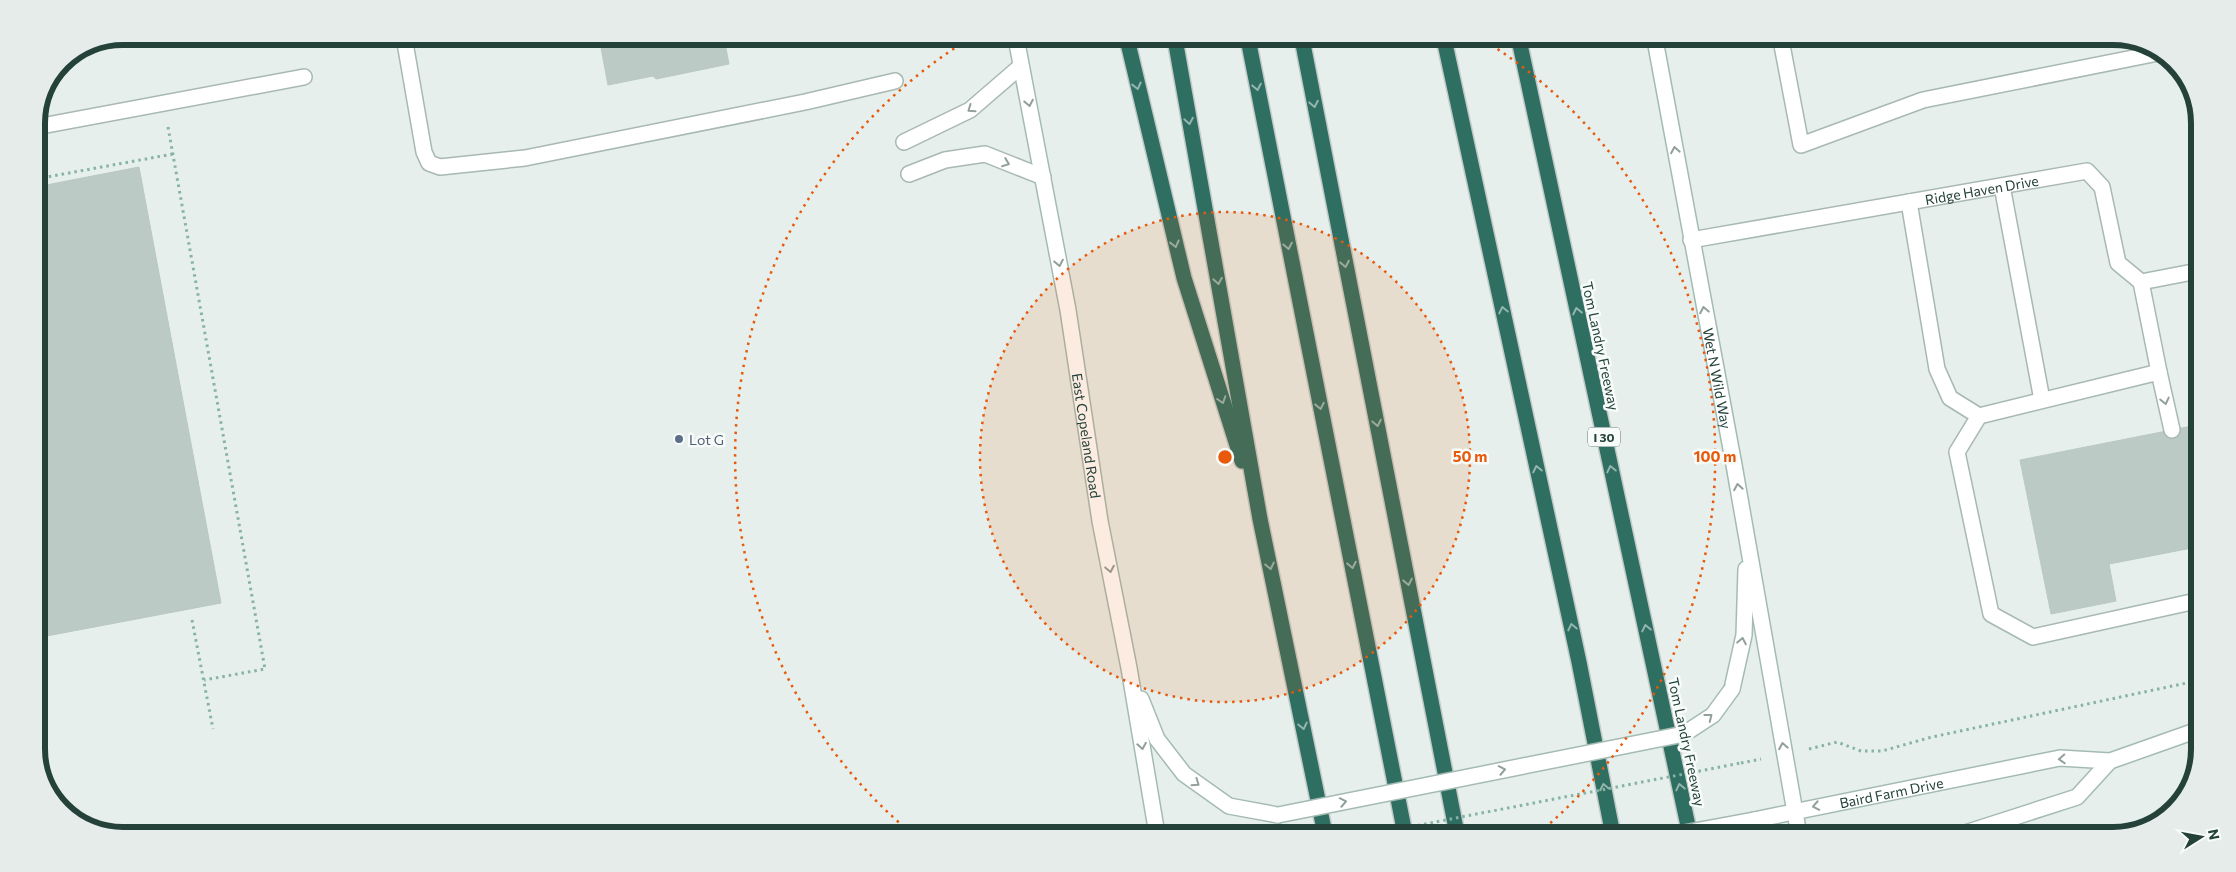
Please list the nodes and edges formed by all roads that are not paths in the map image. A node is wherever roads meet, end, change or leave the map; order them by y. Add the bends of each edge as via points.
1 (405, 45) edge
2 (1017, 45) edge
3 (1128, 45) edge
4 (1176, 45) edge
5 (1249, 45) edge
6 (1303, 45) edge
7 (1445, 45) edge
8 (1520, 45) edge
9 (1656, 45) edge
10 (1782, 45) edge
11 (2150, 55) edge
12 (1021, 66) junction
13 (304, 77) dead end
14 (895, 81) dead end
15 (45, 124) edge
16 (904, 142) dead end
17 (909, 174) dead end
18 (1043, 177) junction
19 (2002, 186) junction
20 (1909, 202) junction
21 (1691, 240) junction
22 (2191, 272) edge
23 (2141, 282) junction
24 (2159, 372) junction
25 (2042, 400) junction
26 (1979, 416) junction
27 (2172, 430) dead end
28 (1260, 519) junction
29 (1747, 535) junction
30 (2191, 602) edge
31 (1129, 668) junction
32 (2191, 732) edge
33 (2110, 761) junction
34 (1794, 811) junction
35 (1156, 827) edge
36 (1324, 827) edge
37 (1404, 827) edge
38 (1456, 827) edge
39 (1611, 827) edge
40 (1688, 827) edge
41 (1716, 827) edge
42 (1797, 827) edge
43 (1984, 827) edge

1 - 14 main road via 424,152 429,163 440,167 525,158
2 - 12 main road, East Copeland Road
3 -> 28 highway via 1184,278
4 -> 28 highway
5 -> 37 highway
6 -> 38 highway
39 -> 7 highway via 1579,662
40 -> 8 highway, Tom Landry Freeway / I 30
21 -> 9 main road, Wet N Wild Way
10 - 11 main road via 1801,145 1923,100
12 -> 16 main road via 970,110
12 -> 18 main road, East Copeland Road
13 - 15 main road
17 -> 18 main road via 945,160 985,154
18 -> 31 main road, East Copeland Road via 1068,310 1100,521
19 - 20 main road, Ridge Haven Drive
19 - 23 main road, Ridge Haven Drive via 2087,171 2102,187 2118,263
19 - 25 main road
20 - 21 main road, Ridge Haven Drive
20 - 26 main road via 1937,369 1950,398
29 -> 21 main road, Wet N Wild Way
22 - 23 main road
23 - 24 main road
24 - 25 main road
24 -> 27 main road
25 - 26 main road
26 - 30 main road via 1957,452 1990,614 2033,637
28 -> 36 highway
31 -> 29 main road, bridge via 1156,739 1184,774 1229,806 1278,815 1684,734 1713,716 1732,689 1744,635
34 -> 29 main road, Wet N Wild Way
31 -> 35 main road, East Copeland Road
32 - 33 main road, Baird Farm Drive
33 -> 34 main road, Baird Farm Drive via 2060,758
33 - 43 main road, Baird Farm Drive via 2077,797
34 - 41 main road, Baird Farm Drive, bridge
34 - 42 main road, Wet N Wild Way

